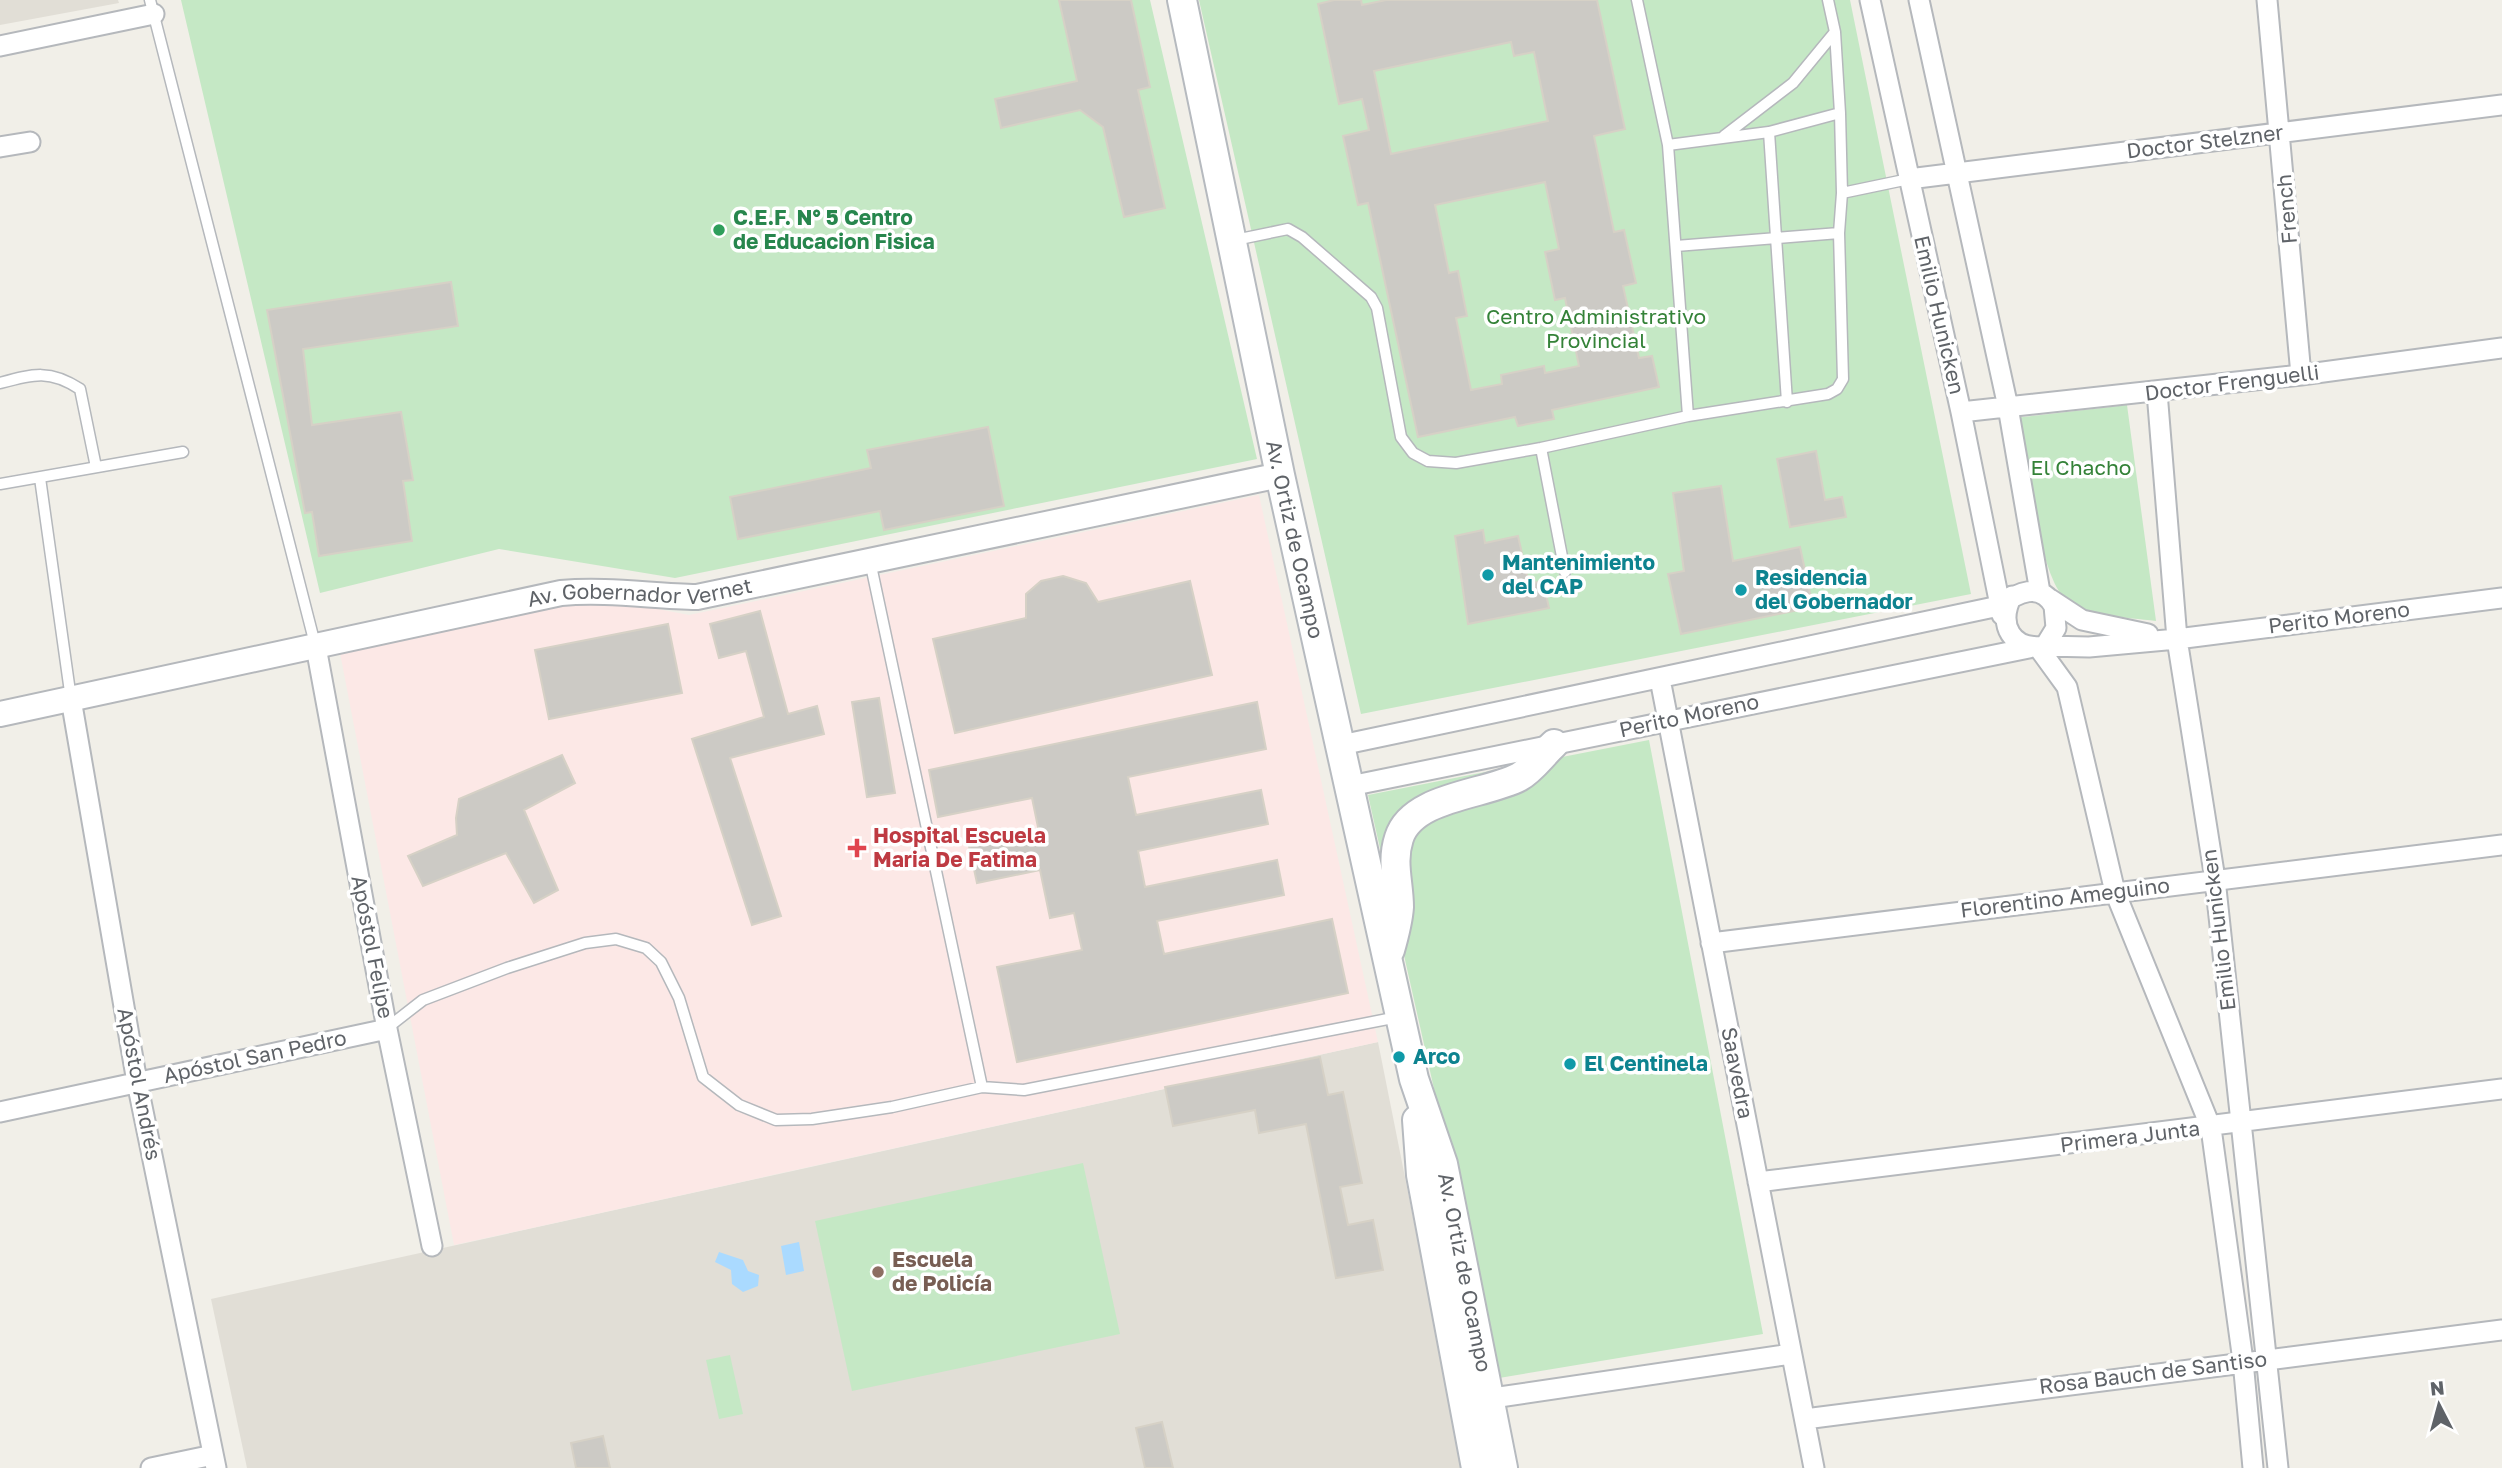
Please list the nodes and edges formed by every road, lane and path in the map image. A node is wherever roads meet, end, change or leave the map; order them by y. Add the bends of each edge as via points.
1 (1182, 0) edge
2 (1637, 0) edge
3 (1828, 0) edge
4 (1870, 0) edge
5 (1919, 0) edge
6 (2267, 0) edge
7 (152, 7) edge
8 (1835, 32) junction
9 (0, 46) edge
10 (2502, 105) edge
11 (1840, 113) junction
12 (1769, 132) junction
13 (2280, 133) junction
14 (1721, 138) junction
15 (30, 142) dead end
16 (1668, 145) junction
17 (0, 147) edge
18 (1957, 172) junction
19 (1909, 179) junction
20 (1842, 194) junction
21 (1839, 233) junction
22 (1776, 236) junction
23 (1231, 240) junction
24 (1676, 246) junction
25 (2502, 348) edge
26 (2301, 375) junction
27 (0, 383) edge
28 (2157, 392) junction
29 (1787, 402) junction
30 (2008, 407) junction
31 (1961, 412) junction
32 (1688, 416) junction
33 (1541, 448) junction
34 (183, 452) dead end
35 (96, 467) junction
36 (1280, 475) junction
37 (40, 478) junction
38 (0, 484) edge
39 (870, 560) junction
40 (1565, 572) dead end
41 (2045, 595) junction
42 (2502, 598) edge
43 (2006, 601) junction
44 (2177, 639) junction
45 (316, 647) junction
46 (2037, 647) junction
47 (1660, 678) junction
48 (71, 699) junction
49 (0, 714) edge
50 (1669, 720) junction
51 (1554, 744) junction
52 (1341, 745) junction
53 (1350, 786) junction
54 (2502, 845) edge
55 (2215, 879) junction
56 (2115, 892) junction
57 (1711, 943) junction
58 (1387, 959) junction
59 (1400, 1016) junction
60 (387, 1029) junction
61 (137, 1082) junction
62 (982, 1087) junction
63 (2502, 1090) edge
64 (0, 1112) edge
65 (2241, 1121) junction
66 (2211, 1128) junction
67 (1758, 1182) junction
68 (432, 1247) dead end
69 (2502, 1330) edge
70 (1791, 1354) junction
71 (2264, 1358) junction
72 (2243, 1361) junction
73 (1477, 1400) junction
74 (1805, 1419) junction
75 (214, 1461) edge
76 (151, 1468) edge
77 (1476, 1468) edge
78 (1503, 1468) edge
79 (1814, 1468) edge
80 (2253, 1468) edge
81 (2278, 1468) edge

1 - 23 main road, Av. Ortiz de Ocampo
2 - 16 lane
3 - 8 lane
4 - 19 street, Emilio Hunicken
5 - 18 street
6 - 13 street, French
7 - 9 street
7 - 45 lane
8 - 11 lane
8 - 14 lane via 1793,83
10 - 13 street, Doctor Stelzner
11 - 12 lane
11 - 20 lane
12 - 14 lane
12 - 22 lane
13 - 18 street, Doctor Stelzner
13 - 26 street, French
14 - 16 lane
15 - 17 street
16 - 24 lane
18 - 19 street, Doctor Stelzner
18 - 30 street
19 - 20 lane
19 - 31 street, Emilio Hunicken
20 - 21 lane
21 - 22 lane
21 - 29 lane via 1843,379 1828,394
22 - 24 lane
22 - 29 lane
23 - 33 lane via 1288,229 1371,297 1377,308 1401,437 1413,453 1428,461 1455,463
23 - 36 main road, Av. Ortiz de Ocampo
24 - 32 lane
25 - 26 street, Doctor Frenguelli
26 - 28 street, Doctor Frenguelli
27 - 35 lane via 28,376 61,376 80,389
28 - 30 street, Doctor Frenguelli
28 - 44 street, Emilio Hunicken
29 - 32 lane
30 - 31 street, Doctor Frenguelli
30 - 41 street
31 - 43 street, Emilio Hunicken
32 - 33 lane
33 - 40 lane
34 - 35 lane
35 - 37 lane
36 - 39 street, Av. Gobernador Vernet
36 - 52 main road, Av. Ortiz de Ocampo
37 - 38 lane
37 - 48 lane
39 - 45 street, Av. Gobernador Vernet via 697,597 600,589 561,593
39 - 62 lane
41 - 43 street via 2026,590
41 - 44 street, Perito Moreno via 2082,621
41 - 46 street via 2056,614 2056,628
42 - 44 street, Perito Moreno
43 - 46 street, Emilio Hunicken via 2008,629 2014,639
43 - 47 street, Perito Moreno
44 - 46 street, Perito Moreno
44 - 55 street, Emilio Hunicken
45 - 48 street, Av. Gobernador Vernet
45 - 60 street, Apóstol Felipe
46 - 50 street, Perito Moreno
46 - 56 street, Emilio Hunicken via 2067,687
47 - 50 street, Saavedra
47 - 52 street, Perito Moreno
48 - 49 street, Av. Gobernador Vernet
48 - 61 street, Apóstol Andrés
50 - 51 street, Perito Moreno
50 - 57 street, Saavedra
51 - 53 street, Perito Moreno
51 - 58 main road via 1522,775 1429,807 1409,820 1399,836 1394,860 1399,908
52 - 53 main road, Av. Ortiz de Ocampo
53 - 58 main road, Av. Ortiz de Ocampo
54 - 55 street, Florentino Ameguino
55 - 56 street, Florentino Ameguino
55 - 65 street, Emilio Hunicken
56 - 57 street, Florentino Ameguino
56 - 66 street, Emilio Hunicken
57 - 67 street, Saavedra
58 - 59 main road, Av. Ortiz de Ocampo
59 - 62 lane via 1024,1090
59 - 73 main road, Av. Ortiz de Ocampo via 1414,1079 1421,1174
60 - 61 street, Apóstol San Pedro
60 - 62 lane via 423,1000 585,943 616,939 646,948 660,962 679,998 703,1077 739,1105 776,1120 892,1107
60 - 68 street, Apóstol Felipe
61 - 64 street, Apóstol San Pedro
61 - 75 street, Apóstol Andrés
63 - 65 street, Primera Junta
65 - 66 street, Primera Junta
65 - 71 street, Emilio Hunicken
66 - 67 street, Primera Junta
66 - 72 street, Emilio Hunicken
67 - 70 street, Saavedra
69 - 71 street, Rosa Bauch de Santiso
70 - 73 street
70 - 74 street, Saavedra
71 - 72 street, Rosa Bauch de Santiso
71 - 81 street, Emilio Hunicken
72 - 74 street, Rosa Bauch de Santiso
72 - 80 street, Emilio Hunicken
73 - 77 main road, Av. Ortiz de Ocampo
73 - 78 main road, Av. Ortiz de Ocampo
74 - 79 street, Saavedra
75 - 76 street

